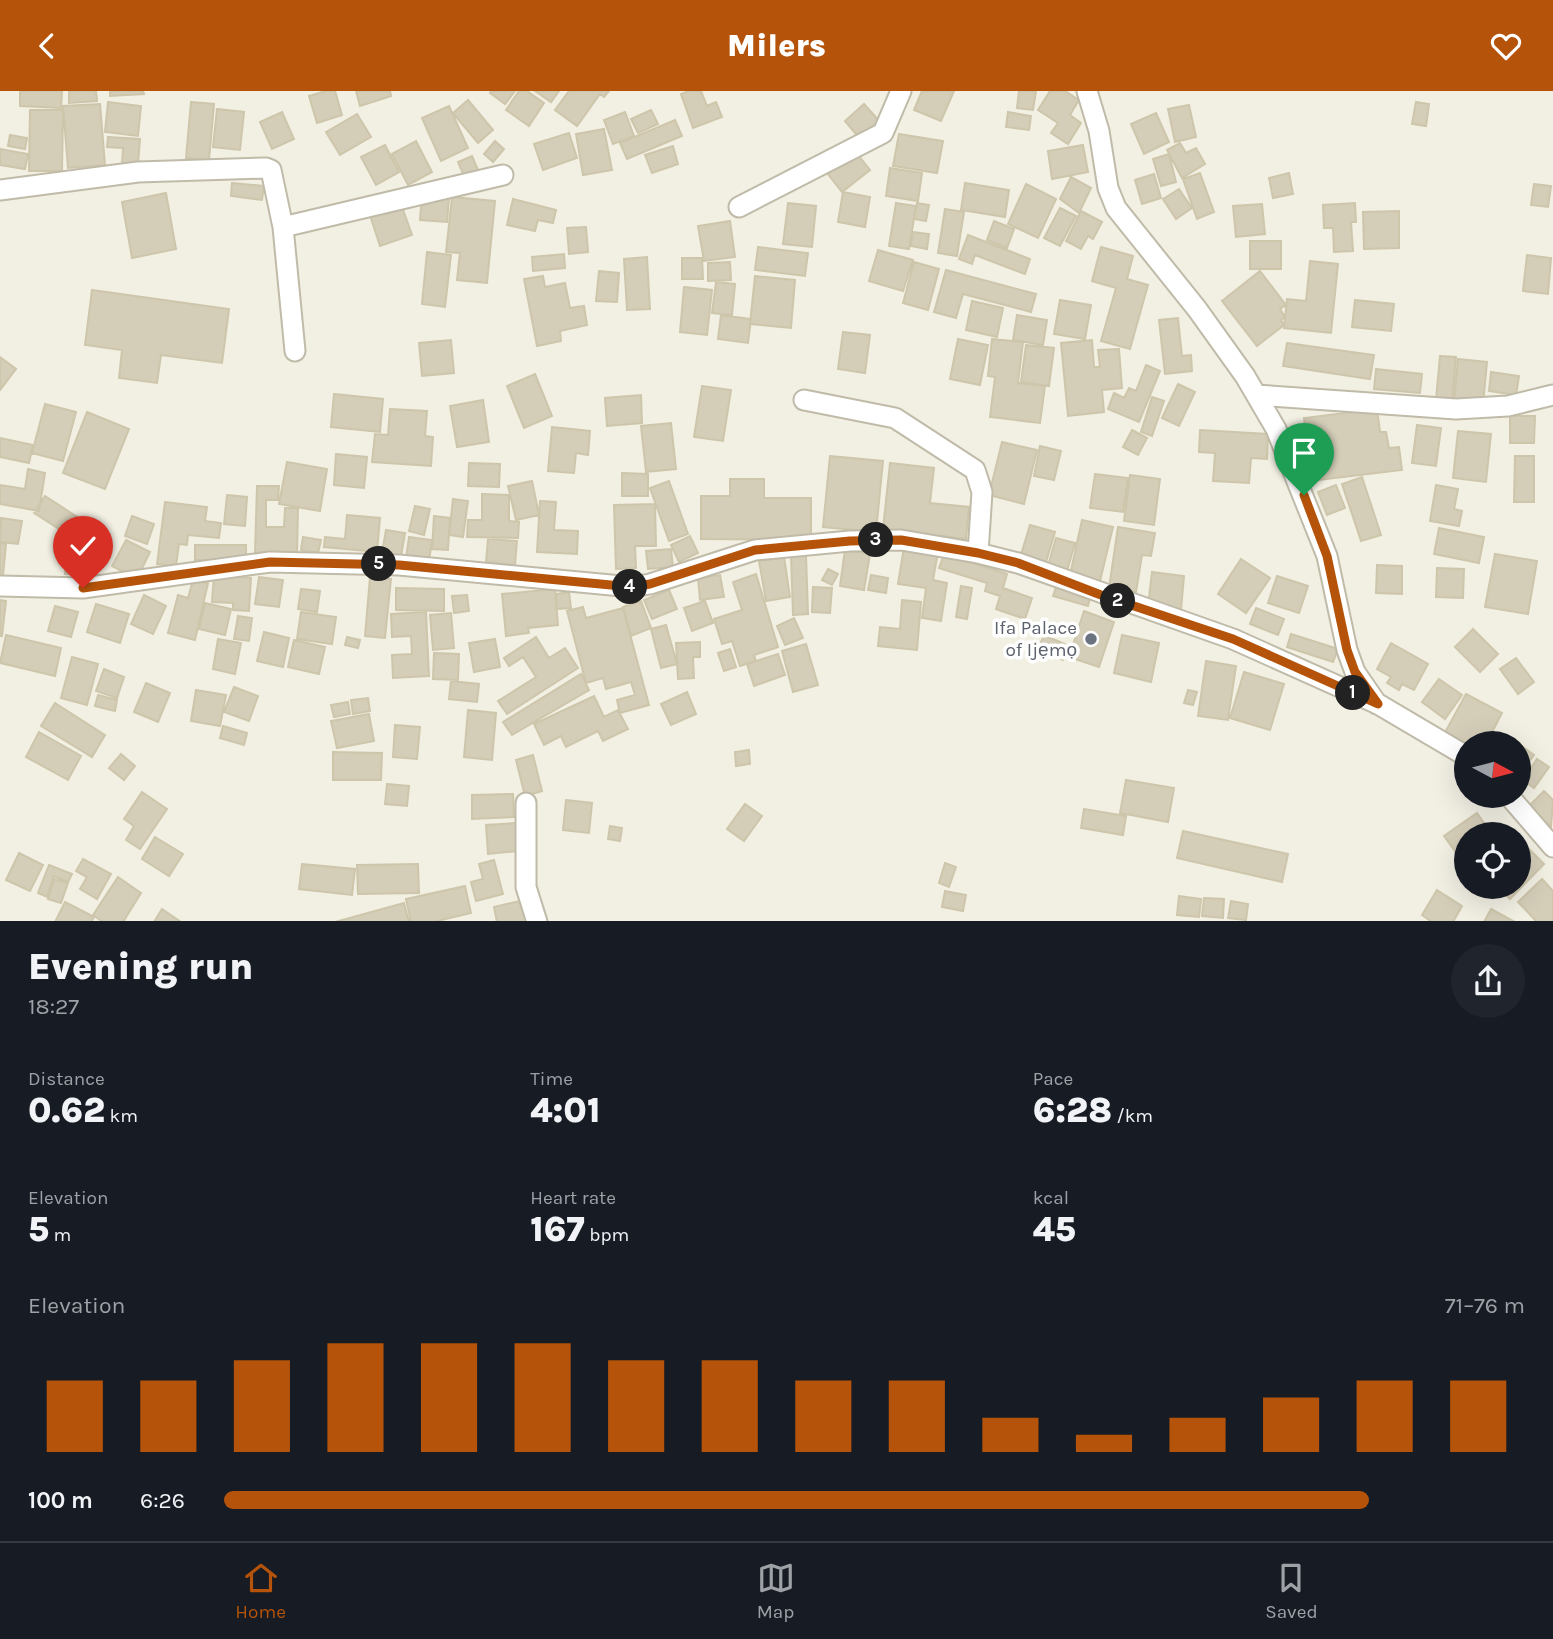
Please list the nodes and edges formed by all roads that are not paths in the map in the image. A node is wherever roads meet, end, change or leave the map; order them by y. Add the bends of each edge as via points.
1 (901, 91) edge
2 (1087, 91) edge
3 (503, 175) dead end
4 (0, 190) edge
5 (740, 207) dead end
6 (283, 227) junction
7 (295, 351) dead end
8 (1256, 395) junction
9 (1553, 395) edge
10 (804, 400) dead end
11 (978, 553) junction
12 (0, 586) edge
13 (1378, 704) junction
14 (1454, 749) edge
15 (526, 803) dead end
16 (1519, 809) edge
17 (1553, 847) edge
18 (537, 921) edge

1 - 5 street via 883,133
2 - 8 street via 1116,208 1197,309
3 - 6 street
4 - 6 street via 138,172 266,168 271,170
6 - 7 street
8 - 9 street via 1455,409 1508,406
8 - 13 street via 1276,429 1327,556 1351,661
10 - 11 street via 895,418 975,470 982,492
11 - 12 street via 901,540 755,550 632,587 399,565 270,562 83,588
11 - 13 street via 1233,639
13 - 14 street
15 - 18 street via 526,887
16 - 17 street

